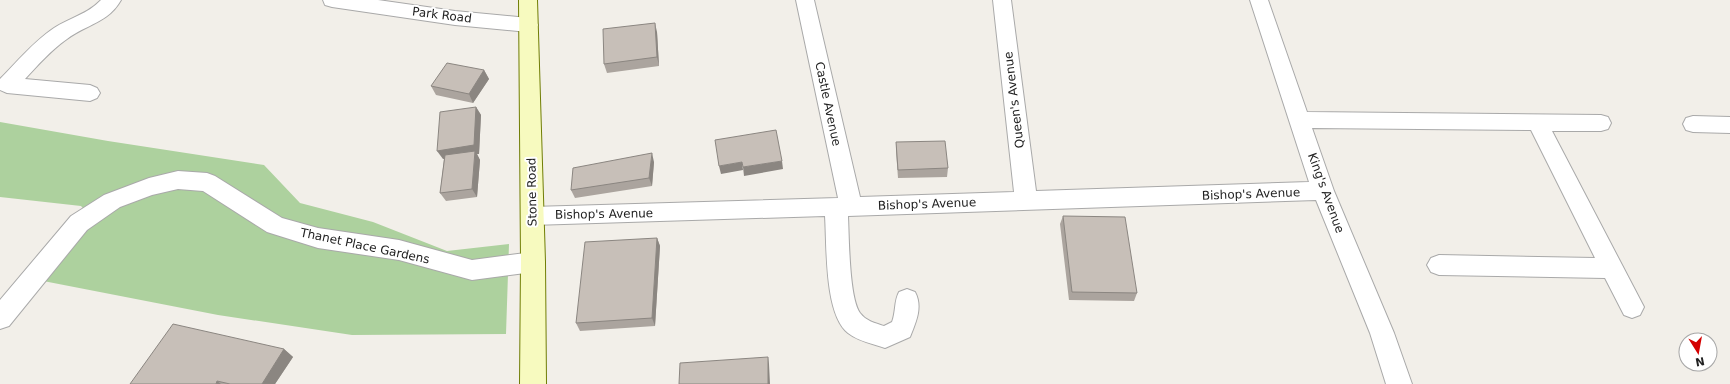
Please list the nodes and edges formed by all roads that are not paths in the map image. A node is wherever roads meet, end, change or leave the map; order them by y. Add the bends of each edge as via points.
1 (112, 0) edge
2 (332, 0) edge
3 (528, 0) edge
4 (805, 0) edge
5 (1002, 0) edge
6 (1259, 0) edge
7 (528, 25) junction
8 (90, 93) dead end
9 (1300, 120) junction
10 (1538, 123) junction
11 (1601, 123) dead end
12 (1693, 124) dead end
13 (1730, 125) edge
14 (1323, 192) junction
15 (1026, 200) junction
16 (843, 208) junction
17 (532, 216) junction
18 (533, 262) junction
19 (1439, 265) dead end
20 (1613, 268) junction
21 (907, 299) dead end
22 (1632, 307) dead end
23 (0, 318) edge
24 (533, 384) edge
25 (1399, 384) edge

1 - 8 street via 100,13 61,33 36,54 7,85
2 - 7 street, Park Road via 455,18
3 - 7 main road, Stone Road
4 - 16 street, Castle Avenue
5 - 15 street, Queen's Avenue
6 - 9 street, King's Avenue
7 - 17 main road, Stone Road
9 - 10 street
9 - 14 street, King's Avenue
10 - 11 street
10 - 20 street
12 - 13 street
14 - 15 street, Bishop's Avenue
14 - 25 street, King's Avenue via 1382,334
15 - 16 street, Bishop's Avenue
16 - 17 street, Bishop's Avenue
16 - 21 street, Castle Avenue via 843,303 850,320 863,331 885,337 901,329 906,316
17 - 18 main road, Stone Road
18 - 23 street, Thanet Place Gardens via 472,270 399,250 318,238 275,225 207,182 178,180 148,187 112,201 79,223
18 - 24 main road, Stone Road
19 - 20 street
20 - 22 street

